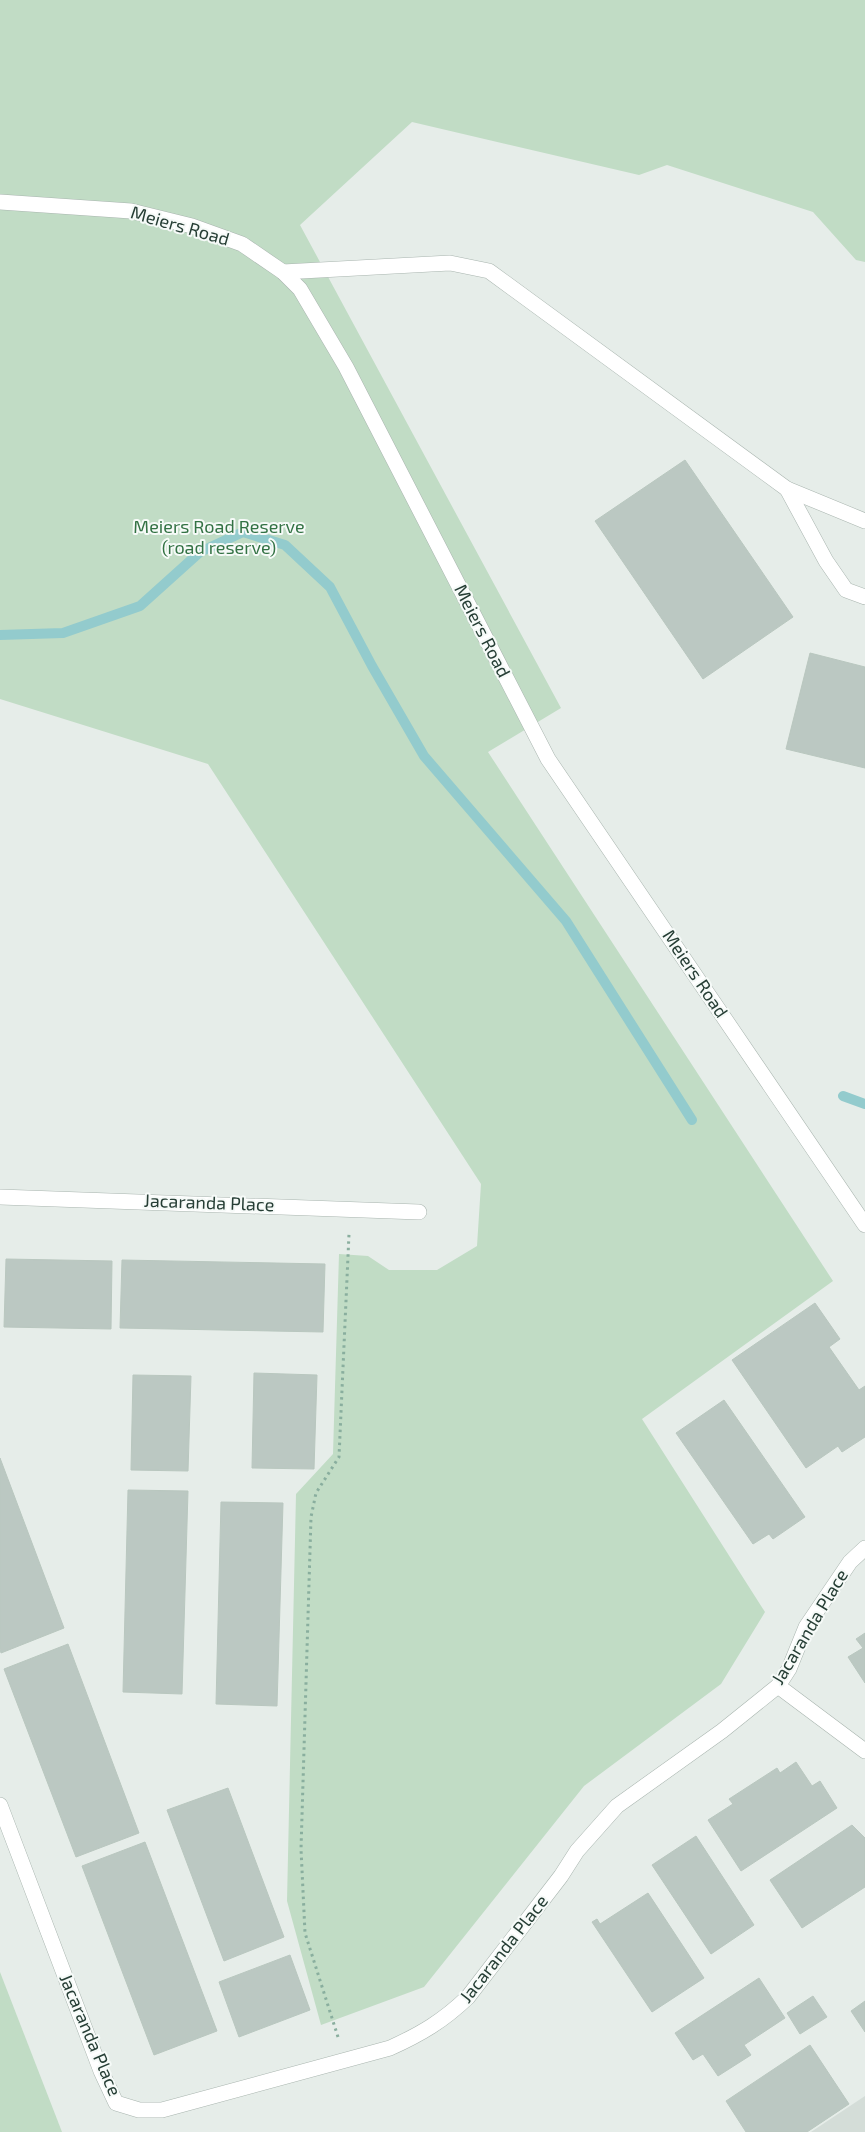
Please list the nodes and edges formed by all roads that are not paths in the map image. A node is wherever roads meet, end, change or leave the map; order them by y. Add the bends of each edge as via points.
1 (0, 202) edge
2 (283, 272) junction
3 (787, 489) junction
4 (865, 521) edge
5 (865, 598) edge
6 (0, 1197) edge
7 (418, 1212) dead end
8 (865, 1225) edge
9 (865, 1548) edge
10 (778, 1686) junction
11 (865, 1750) edge
12 (0, 1805) edge

1 - 2 street, Meiers Road via 131,211 183,223 242,244
2 - 3 street via 450,263 489,271
2 - 8 street, Meiers Road via 300,289 346,367 548,759
3 - 4 street
3 - 5 street via 826,561 846,590
6 - 7 street, Jacaranda Place
9 - 10 street, Jacaranda Place via 850,1562 806,1627 789,1669
10 - 11 street
10 - 12 street, Jacaranda Place via 617,1806 577,1852 468,1997 425,2032 390,2048 162,2110 139,2110 116,2103 109,2090

